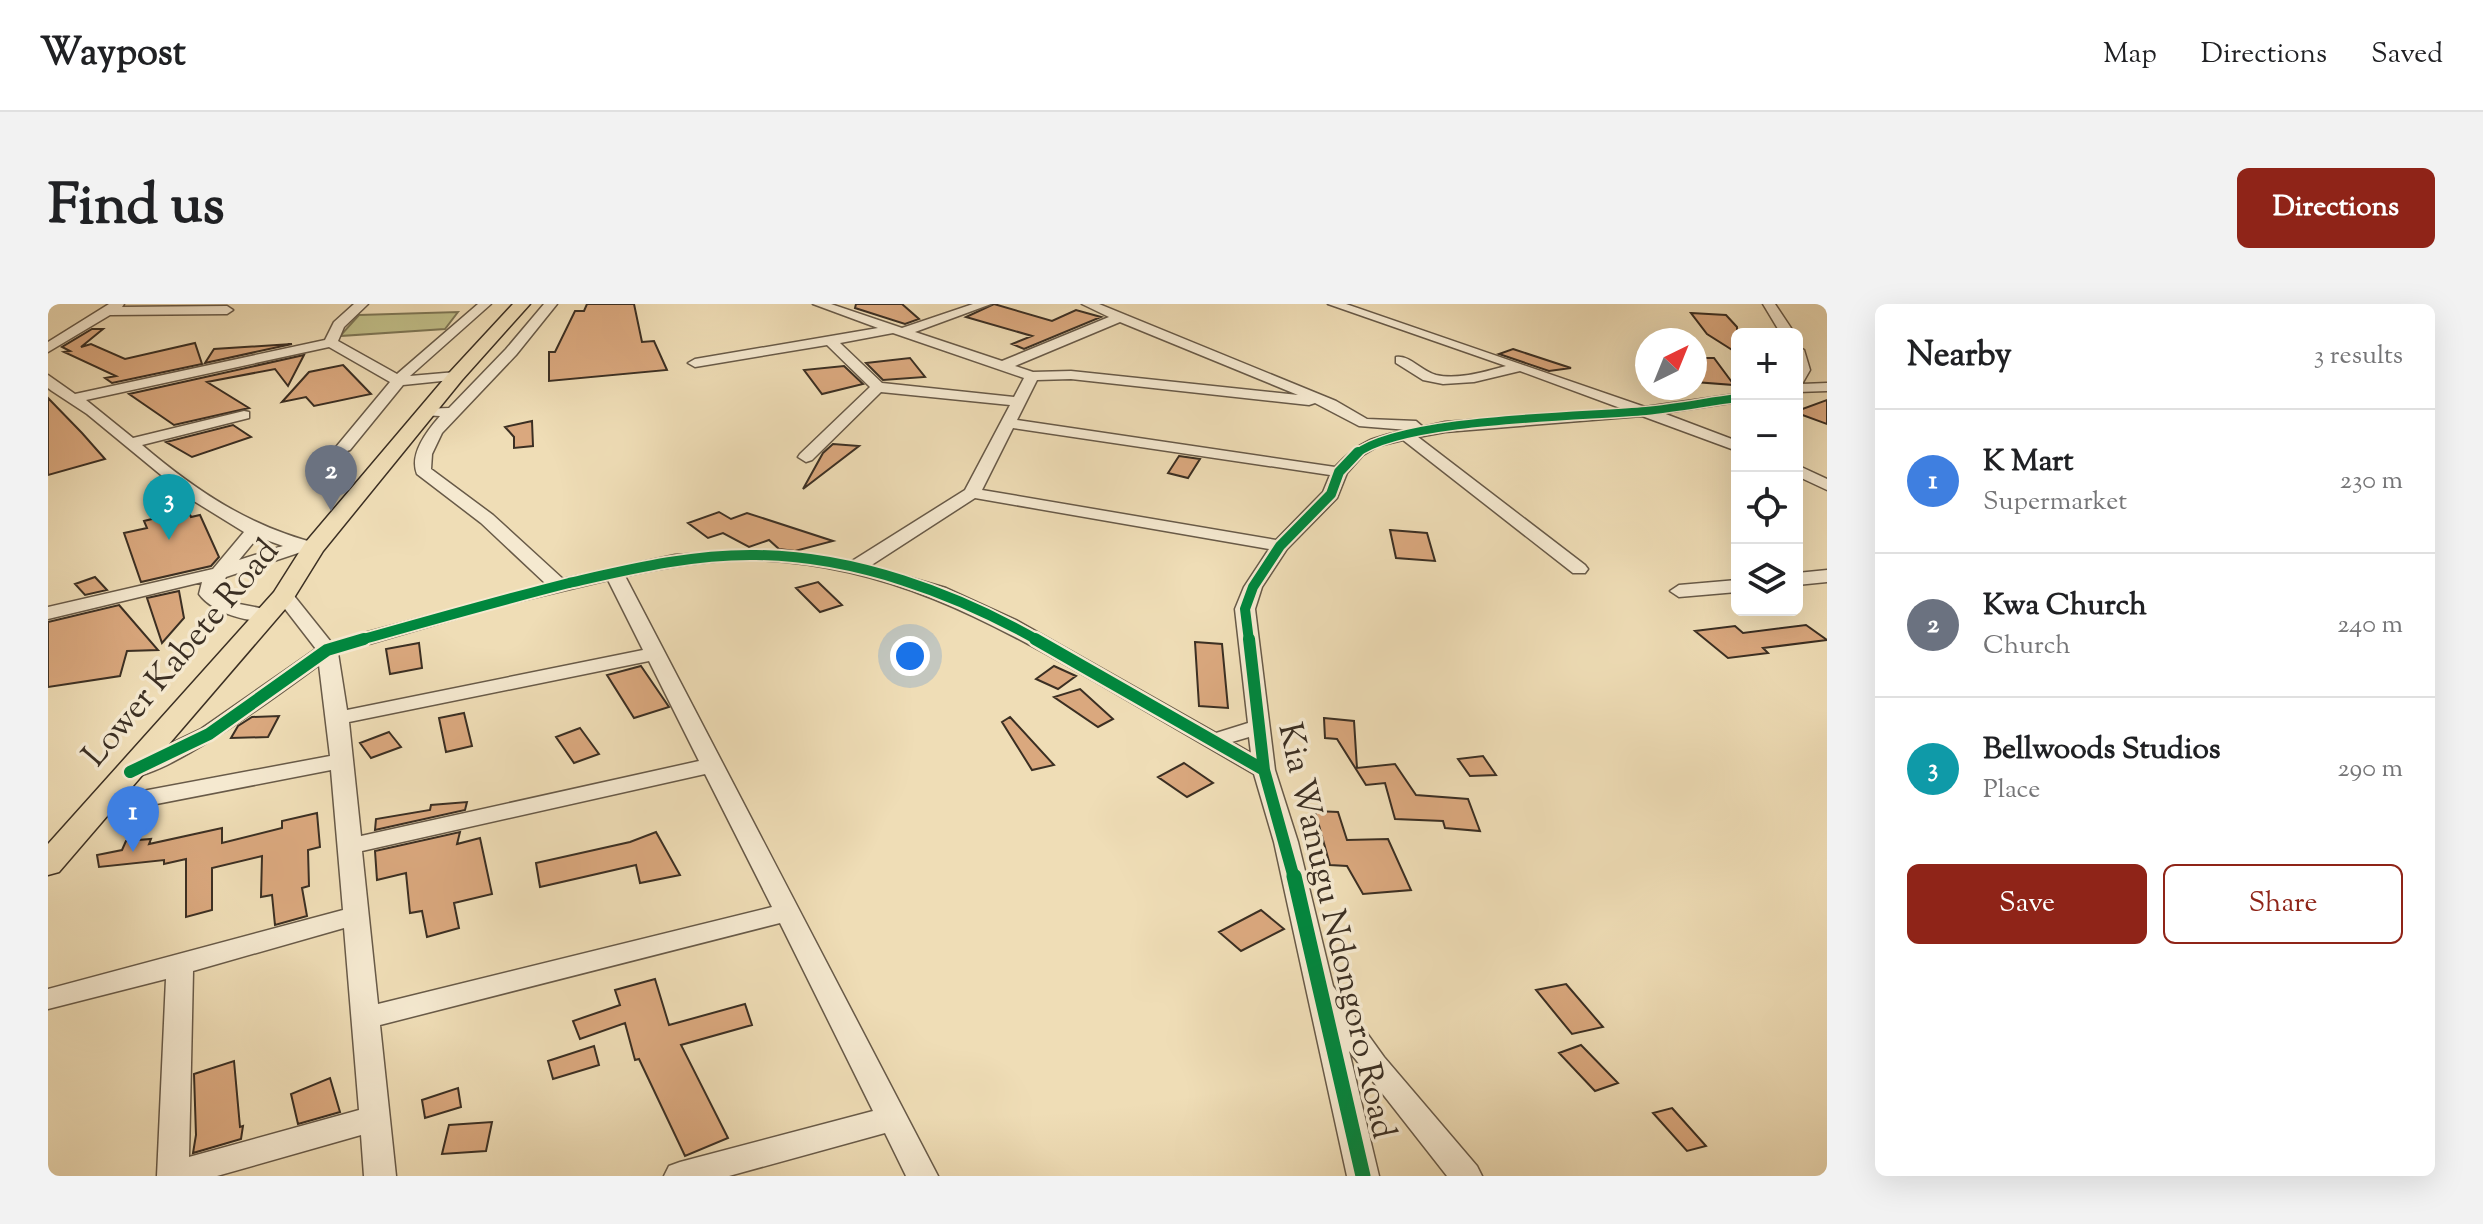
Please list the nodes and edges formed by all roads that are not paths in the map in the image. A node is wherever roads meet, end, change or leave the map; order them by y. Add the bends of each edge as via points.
1 (362, 304) edge
2 (485, 304) edge
3 (522, 304) edge
4 (551, 304) edge
5 (819, 304) edge
6 (985, 304) edge
7 (1088, 304) edge
8 (1334, 304) edge
9 (1769, 304) edge
10 (112, 307) edge
11 (227, 310) dead end
12 (1123, 316) junction
13 (1784, 328) edge
14 (898, 331) junction
15 (830, 340) junction
16 (331, 343) junction
17 (48, 348) edge
18 (1401, 360) dead end
19 (695, 363) dead end
20 (1003, 366) junction
21 (1523, 367) junction
22 (456, 376) junction
23 (1032, 376) junction
24 (399, 381) junction
25 (49, 382) edge
26 (878, 387) junction
27 (1827, 387) edge
28 (1803, 388) edge
29 (76, 398) junction
30 (1731, 399) edge
31 (1020, 402) junction
32 (1331, 404) junction
33 (1649, 411) junction
34 (426, 412) junction
35 (453, 412) junction
36 (244, 415) dead end
37 (1010, 423) junction
38 (1364, 423) junction
39 (1445, 427) junction
40 (1406, 435) junction
41 (1373, 442) junction
42 (131, 443) junction
43 (1731, 444) edge
44 (344, 447) dead end
45 (806, 457) dead end
46 (1339, 472) junction
47 (1812, 473) edge
48 (1827, 485) edge
49 (972, 493) junction
50 (253, 532) junction
51 (1280, 546) junction
52 (307, 547) junction
53 (855, 567) junction
54 (1579, 569) dead end
55 (219, 573) junction
56 (614, 573) junction
57 (1827, 576) edge
58 (1803, 578) edge
59 (559, 586) junction
60 (1731, 587) edge
61 (1679, 591) dead end
62 (276, 605) junction
63 (48, 613) edge
64 (327, 650) junction
65 (655, 654) junction
66 (338, 718) junction
67 (1258, 727) junction
68 (1213, 741) junction
69 (340, 761) junction
70 (712, 765) junction
71 (1264, 770) junction
72 (130, 772) junction
73 (100, 807) junction
74 (351, 846) junction
75 (51, 857) edge
76 (788, 912) junction
77 (355, 916) junction
78 (180, 965) junction
79 (1316, 983) junction
80 (48, 999) edge
81 (365, 1018) junction
82 (1374, 1065) junction
83 (1338, 1071) junction
84 (375, 1118) junction
85 (893, 1118) junction
86 (173, 1176) edge
87 (380, 1176) edge
88 (680, 1176) edge
89 (922, 1176) edge
90 (1363, 1176) edge
91 (1466, 1176) edge

1 - 16 street via 340,321
2 - 24 street
3 - 22 main road, Lower Kabete Road
4 - 35 street
5 - 14 street
6 - 14 street
7 - 12 street
8 - 21 street
9 - 13 street
10 - 11 street
10 - 17 street
12 - 20 street
12 - 32 street
14 - 15 street
14 - 20 street
15 - 19 street
15 - 26 street
16 - 24 street
16 - 29 street
18 - 21 street via 1419,374 1449,382
20 - 23 street
21 - 33 street
22 - 24 street
22 - 34 main road, Lower Kabete Road
23 - 31 street
23 - 32 street via 1071,375
24 - 44 street
25 - 29 street
26 - 31 street
26 - 45 street
27 - 28 street
29 - 42 street
30 - 33 street, Kia Wanugu Ndongoro Road
31 - 37 street
32 - 38 street
33 - 39 street, Kia Wanugu Ndongoro Road
33 - 43 street
34 - 35 street
34 - 52 main road, Lower Kabete Road
35 - 59 street via 438,426 421,461 423,471 487,519
36 - 42 street
37 - 46 street
37 - 49 street
38 - 39 street
38 - 41 street
39 - 40 street, Kia Wanugu Ndongoro Road
40 - 41 street, Kia Wanugu Ndongoro Road
40 - 54 street
41 - 46 street, Kia Wanugu Ndongoro Road
42 - 50 street via 216,512
46 - 51 street, Kia Wanugu Ndongoro Road via 1331,494
47 - 48 street
49 - 51 street
49 - 53 street
50 - 52 street
50 - 55 street
51 - 67 street, Kia Wanugu Ndongoro Road via 1245,609
52 - 55 street
52 - 62 main road, Lower Kabete Road
53 - 56 street via 757,555 711,556
53 - 68 street via 939,592 1009,624
55 - 62 street via 209,586 213,602
55 - 63 street
56 - 59 street
56 - 65 street
57 - 58 street
59 - 64 street
60 - 61 street
62 - 64 street
62 - 72 main road, Lower Kabete Road
64 - 66 street
64 - 72 street via 209,734
65 - 66 street
65 - 70 street
66 - 69 street
67 - 68 street
67 - 71 street, Kia Wanugu Ndongoro Road
68 - 71 street
69 - 73 street
69 - 74 street
70 - 74 street
70 - 76 street
71 - 79 street, Kia Wanugu Ndongoro Road via 1286,842
72 - 73 main road, Lower Kabete Road
73 - 75 main road, Lower Kabete Road
74 - 77 street
76 - 81 street
76 - 85 street
77 - 78 street
77 - 81 street
78 - 80 street
78 - 86 street
79 - 82 street
79 - 83 street, Kia Wanugu Ndongoro Road
81 - 84 street
82 - 83 street
82 - 91 street
83 - 90 street, Kia Wanugu Ndongoro Road
84 - 86 street
84 - 87 street
85 - 88 street
85 - 89 street

